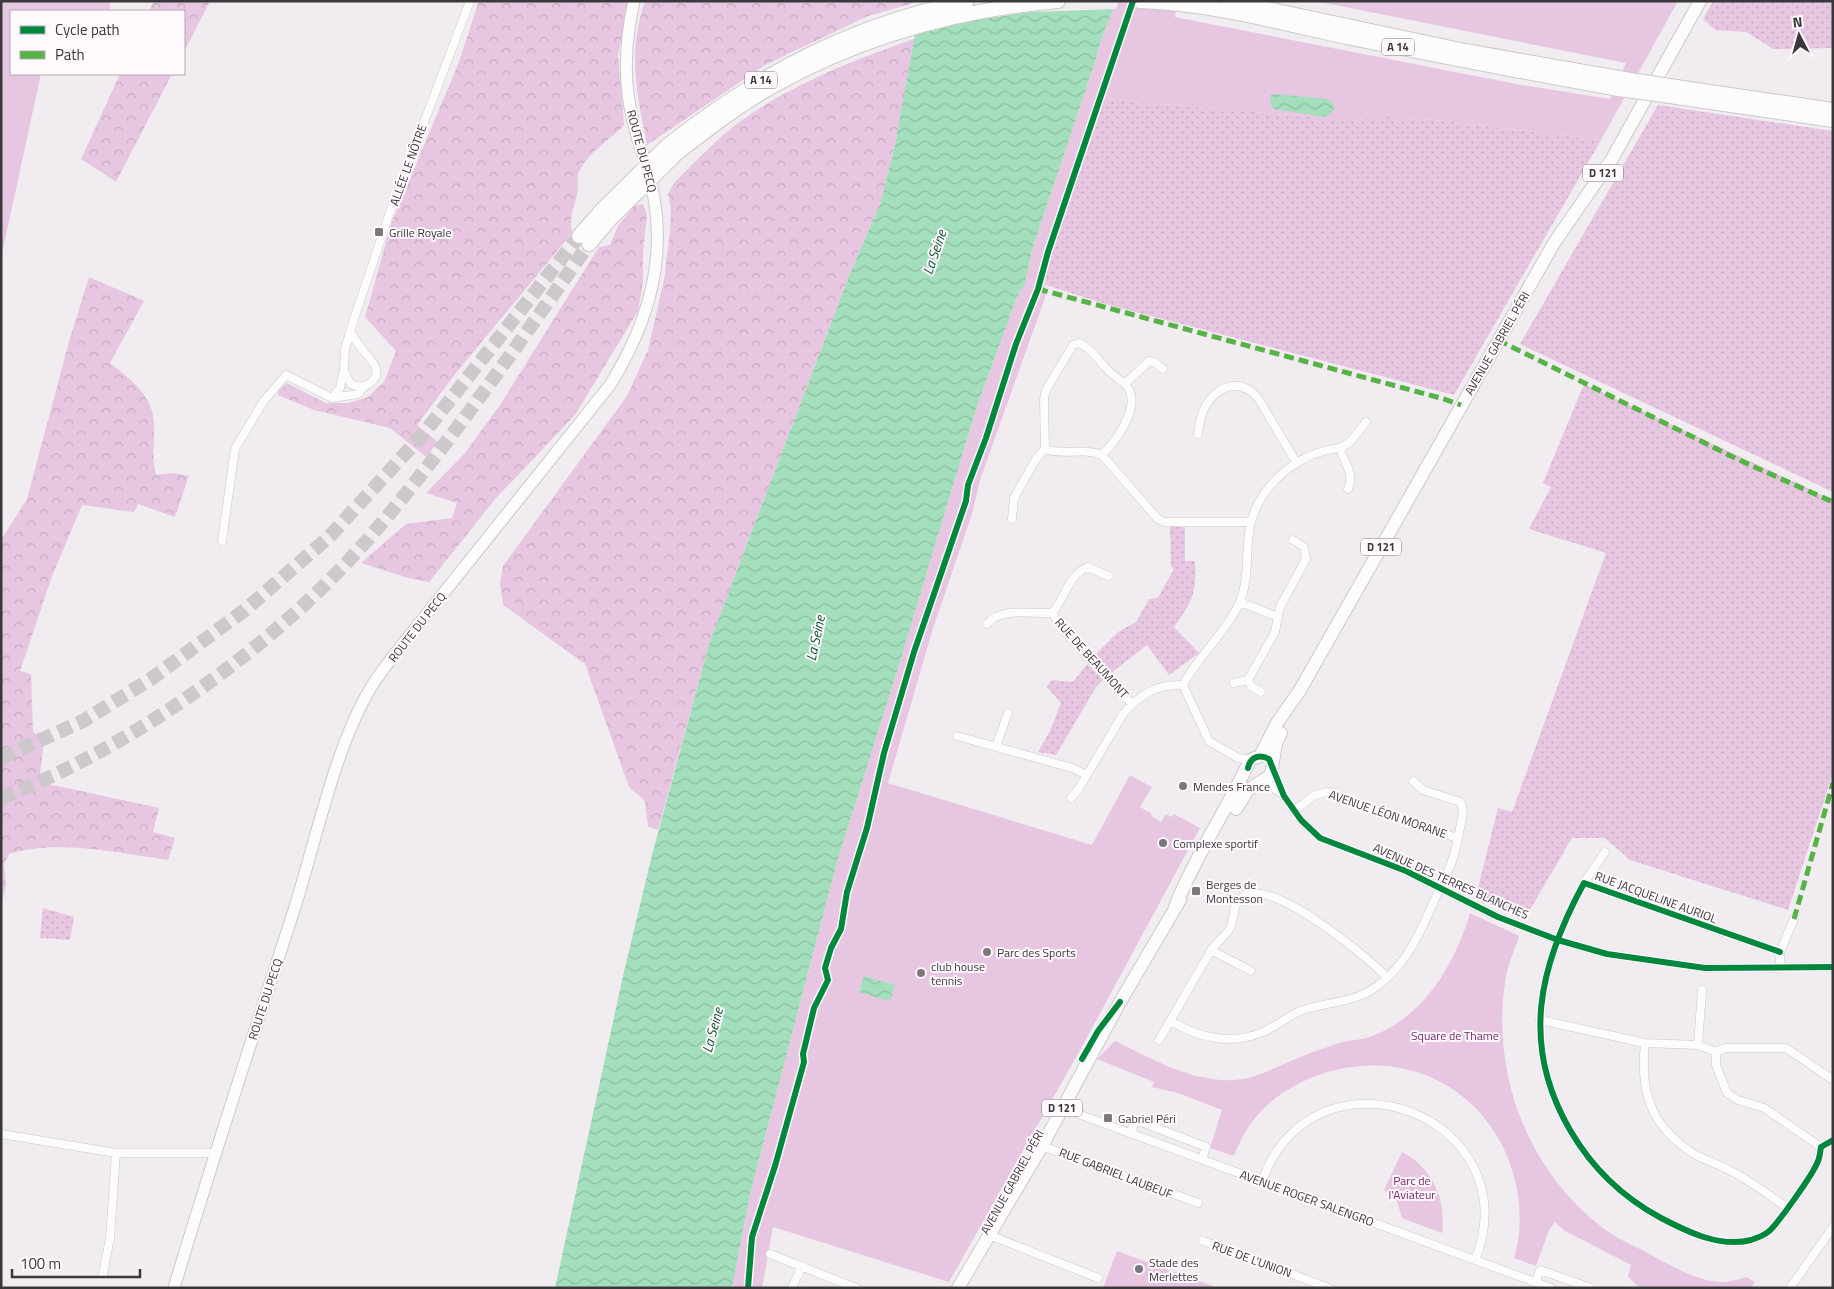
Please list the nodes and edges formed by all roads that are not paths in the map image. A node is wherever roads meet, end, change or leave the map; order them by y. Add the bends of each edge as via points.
1 (470, 1) edge
2 (634, 1) edge
3 (967, 1) edge
4 (1058, 1) edge
5 (1139, 1) edge
6 (1229, 1) edge
7 (1700, 1) edge
8 (1621, 84) junction
9 (1673, 92) junction
10 (1833, 110) edge
11 (1833, 120) edge
12 (605, 215) junction
13 (584, 240) tunnel mouth
14 (350, 331) junction
15 (1163, 369) dead end
16 (344, 372) junction
17 (1125, 384) junction
18 (364, 386) junction
19 (332, 398) junction
20 (1366, 422) dead end
21 (1198, 434) dead end
22 (1340, 448) junction
23 (1045, 449) junction
24 (1102, 455) junction
25 (1296, 462) junction
26 (1348, 490) dead end
27 (1012, 518) dead end
28 (1251, 522) junction
29 (1293, 540) dead end
30 (222, 541) dead end
31 (1108, 576) dead end
32 (1240, 602) junction
33 (1052, 613) junction
34 (1278, 617) junction
35 (987, 624) dead end
36 (1248, 680) junction
37 (1234, 683) dead end
38 (1183, 686) junction
39 (1300, 690) junction
40 (1261, 692) dead end
41 (1132, 704) junction
42 (1008, 713) dead end
43 (957, 736) dead end
44 (996, 746) junction
45 (1253, 761) junction
46 (1273, 767) junction
47 (1087, 775) junction
48 (1262, 781) junction
49 (1414, 781) dead end
50 (1284, 796) junction
51 (1071, 798) dead end
52 (1297, 810) junction
53 (1457, 838) junction
54 (1605, 852) dead end
55 (1584, 883) junction
56 (1440, 887) junction
57 (1175, 907) junction
58 (1794, 919) dead end
59 (1558, 940) junction
60 (1211, 950) junction
61 (1780, 952) junction
62 (1833, 967) edge
63 (1780, 968) junction
64 (1251, 971) dead end
65 (1387, 977) junction
66 (1702, 990) dead end
67 (1120, 1002) junction
68 (1540, 1020) junction
69 (1171, 1021) junction
70 (1159, 1040) dead end
71 (1645, 1043) junction
72 (1698, 1045) junction
73 (1716, 1052) junction
74 (1833, 1080) edge
75 (1059, 1106) junction
76 (1130, 1133) junction
77 (1, 1134) edge
78 (1833, 1140) edge
79 (1039, 1144) junction
80 (1821, 1147) junction
81 (116, 1153) junction
82 (214, 1153) junction
83 (1202, 1159) junction
84 (1262, 1181) junction
85 (1198, 1204) dead end
86 (1786, 1207) junction
87 (1833, 1227) edge
88 (989, 1235) junction
89 (1202, 1241) dead end
90 (770, 1254) dead end
91 (1475, 1260) junction
92 (802, 1266) junction
93 (103, 1274) dead end
94 (1098, 1278) dead end
95 (1536, 1282) junction
96 (174, 1288) edge
97 (792, 1288) edge
98 (856, 1288) edge
99 (952, 1288) edge
100 (958, 1288) edge
101 (1329, 1288) edge
102 (1551, 1288) edge
103 (1591, 1288) edge
104 (1790, 1288) edge

1 - 14 street, ALLÉE LE NÔTRE
2 - 82 main road, ROUTE DU PECQ via 627,43 628,95 658,224 654,278 638,333 610,385 370,689 336,771
3 - 12 highway, A 14, bridge via 908,15 864,30 765,77 668,145
4 - 12 highway, A 14, bridge via 1009,6 933,21 869,42 797,74 744,104 677,153
5 - 8 highway, A 14 via 1259,18 1464,62
6 - 8 highway, A 14
7 - 39 main road, AVENUE GABRIEL PÉRI / D 121 via 1612,159 1549,251
8 - 9 highway, A 14, bridge
9 - 10 highway, A 14
9 - 11 highway, A 14
12 - 13 highway, A 14
14 - 16 street, ALLÉE LE NÔTRE
14 - 18 street via 376,365 376,376
15 - 17 street via 1149,361
16 - 18 street via 350,384
16 - 19 street, ALLÉE LE NÔTRE via 340,388
17 - 23 street via 1085,346 1073,345 1046,390
17 - 24 street via 1133,400 1132,408 1110,448
18 - 19 street via 358,394
19 - 30 street via 286,375 263,402 235,450
20 - 22 street via 1350,442
21 - 25 street via 1203,411 1220,390 1227,386 1243,388 1258,398
22 - 25 street via 1319,452
22 - 26 street via 1351,473
23 - 24 street via 1052,452 1093,451
23 - 27 street via 1014,498
24 - 28 street via 1164,522
25 - 28 street via 1266,492
28 - 32 street via 1248,567
29 - 34 street via 1304,547 1306,559 1280,607
31 - 33 street, RUE DE BEAUMONT via 1088,567 1081,569
32 - 34 street
32 - 38 street via 1222,634 1192,669
33 - 35 street, RUE DE BEAUMONT via 997,615
33 - 41 street, RUE DE BEAUMONT via 1071,639
34 - 36 street via 1275,632
36 - 37 street
36 - 40 street
38 - 41 street via 1165,685
38 - 45 street via 1209,741 1238,758
39 - 45 main road, AVENUE GABRIEL PÉRI / D 121
39 - 46 main road, AVENUE GABRIEL PÉRI / D 121 via 1276,742
41 - 47 street via 1122,714
42 - 44 street
43 - 44 street
44 - 47 street
45 - 46 main road via 1267,758
45 - 48 main road via 1250,776
45 - 57 main road, AVENUE GABRIEL PÉRI / D 121 via 1190,872
46 - 48 main road, AVENUE GABRIEL PÉRI via 1268,779
46 - 50 street, AVENUE DES TERRES BLANCHES
47 - 51 street
48 - 50 street, AVENUE DES TERRES BLANCHES
48 - 57 main road, AVENUE GABRIEL PÉRI / D 121 via 1241,799
49 - 53 street via 1423,790 1460,802 1461,822
50 - 52 street, AVENUE DES TERRES BLANCHES
52 - 53 street, AVENUE LÉON MORANE via 1314,795 1326,792
52 - 56 street, AVENUE DES TERRES BLANCHES via 1305,825 1320,838 1406,870
53 - 56 street via 1453,862
54 - 55 street
55 - 59 street, RUE JACQUELINE AURIOL
55 - 61 street, RUE JACQUELINE AURIOL
56 - 59 street, AVENUE DES TERRES BLANCHES via 1498,917
56 - 65 street via 1409,952
57 - 67 main road, AVENUE GABRIEL PÉRI / D 121
58 - 61 street
59 - 63 street, AVENUE DES TERRES BLANCHES via 1607,954 1672,965 1731,970
59 - 68 street, RUE JACQUELINE AURIOL via 1547,975
60 - 64 street
60 - 65 street via 1230,928 1236,903 1246,896 1260,894 1326,926
60 - 69 street
61 - 63 street
62 - 63 street, AVENUE DES TERRES BLANCHES
65 - 69 street via 1364,994 1299,1012 1252,1036 1218,1039 1188,1031
66 - 72 street
67 - 75 main road, AVENUE GABRIEL PÉRI / D 121 via 1104,1035
67 - 75 main road, AVENUE GABRIEL PÉRI / D 121 via 1098,1031
68 - 71 street
68 - 86 street, RUE JACQUELINE AURIOL via 1546,1077 1560,1112 1580,1148 1623,1193 1690,1232 1731,1242 1761,1236 1770,1230
69 - 70 street
71 - 72 street
71 - 86 street via 1643,1082 1646,1095 1668,1132 1692,1152 1747,1180
72 - 73 street
73 - 74 street via 1726,1048 1786,1048
73 - 80 street via 1716,1065 1732,1097 1764,1108
75 - 76 street, AVENUE ROGER SALENGRO
75 - 79 main road, AVENUE GABRIEL PÉRI / D 121
76 - 83 street, AVENUE ROGER SALENGRO
76 - 83 street via 1136,1120 1206,1147
77 - 81 street
78 - 80 street
79 - 85 street, RUE GABRIEL LAUBEUF
79 - 88 main road, AVENUE GABRIEL PÉRI / D 121
79 - 99 main road, AVENUE GABRIEL PÉRI / D 121
80 - 86 street, RUE JACQUELINE AURIOL via 1818,1163
81 - 82 street
81 - 93 street via 110,1238
82 - 96 main road, ROUTE DU PECQ
83 - 84 street, AVENUE ROGER SALENGRO
84 - 91 street, AVENUE ROGER SALENGRO
84 - 91 street via 1282,1145 1316,1116 1342,1106 1364,1103 1387,1104 1412,1111 1444,1130 1473,1168 1480,1185 1484,1212 1482,1237
87 - 104 street
88 - 94 street
88 - 100 main road, AVENUE GABRIEL PÉRI / D 121
89 - 101 street, RUE DE L'UNION
90 - 92 street
91 - 95 street, AVENUE ROGER SALENGRO
92 - 97 street
92 - 98 street
95 - 102 street, AVENUE ROGER SALENGRO
95 - 103 street via 1540,1270

